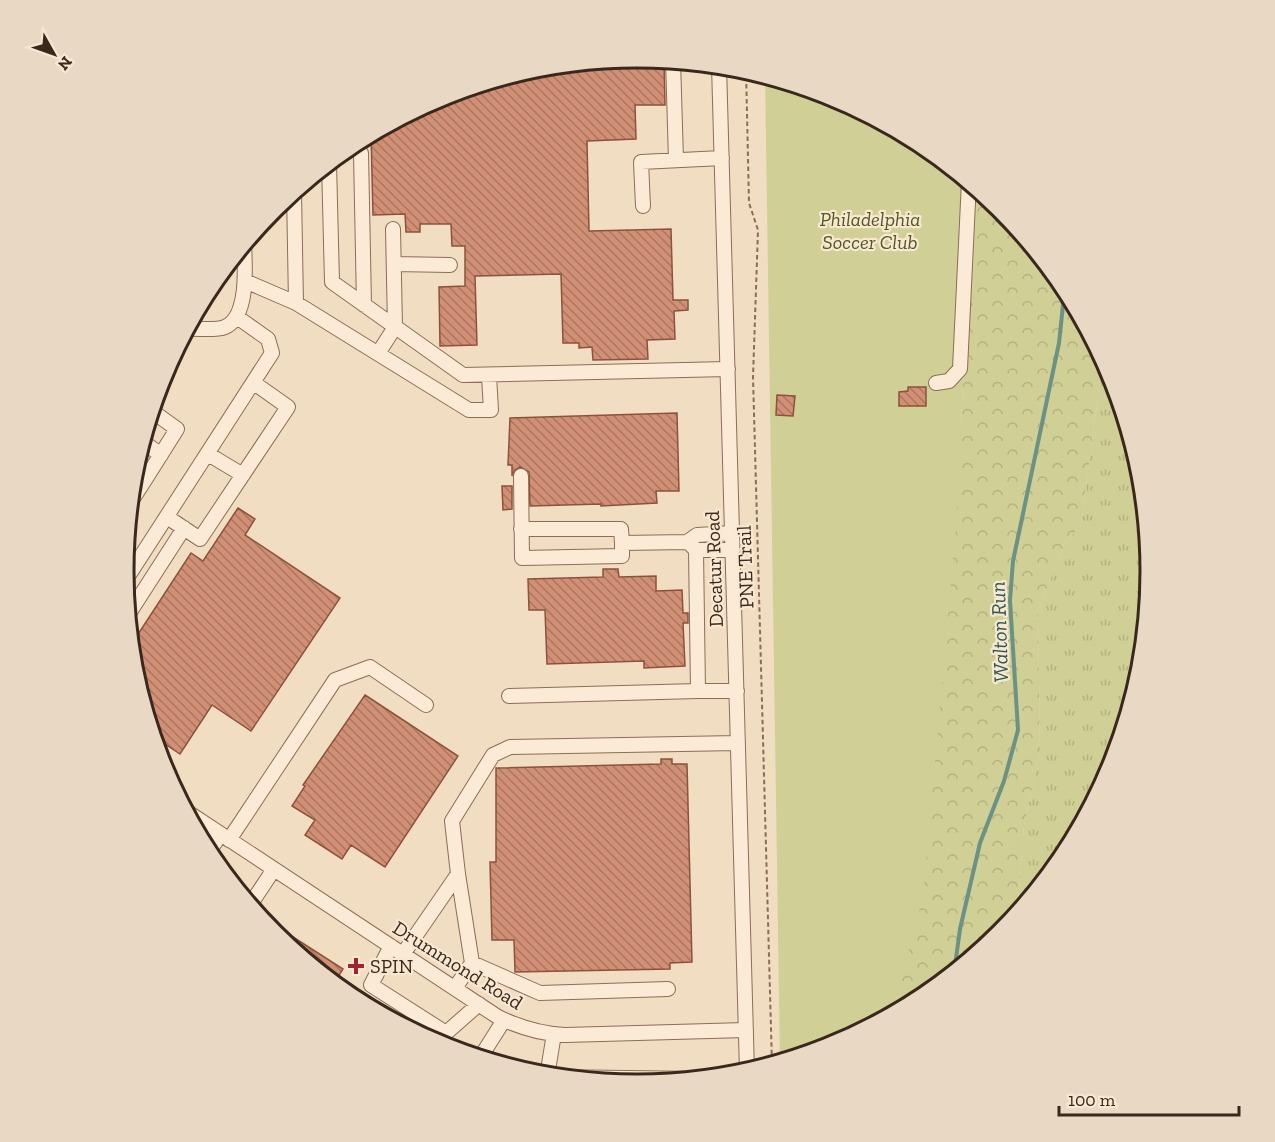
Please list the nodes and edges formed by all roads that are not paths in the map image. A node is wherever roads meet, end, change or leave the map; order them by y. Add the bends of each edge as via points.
1 (673, 69) edge
2 (719, 74) edge
3 (361, 153) dead end
4 (722, 158) junction
5 (676, 160) junction
6 (329, 173) edge
7 (968, 192) edge
8 (294, 203) edge
9 (643, 206) dead end
10 (393, 229) dead end
11 (244, 256) edge
12 (393, 264) junction
13 (450, 266) dead end
14 (245, 281) junction
15 (296, 303) junction
16 (364, 305) junction
17 (237, 316) junction
18 (395, 327) junction
19 (196, 329) edge
20 (379, 352) junction
21 (728, 369) junction
22 (489, 376) junction
23 (254, 383) junction
24 (936, 384) dead end
25 (159, 416) edge
26 (150, 447) edge
27 (208, 454) junction
28 (161, 455) junction
29 (144, 473) edge
30 (243, 475) junction
31 (521, 476) dead end
32 (166, 517) junction
33 (184, 528) junction
34 (521, 529) junction
35 (732, 533) junction
36 (622, 543) junction
37 (692, 546) junction
38 (733, 550) junction
39 (134, 566) edge
40 (135, 604) edge
41 (698, 691) junction
42 (737, 691) junction
43 (509, 696) dead end
44 (426, 705) dead end
45 (738, 743) junction
46 (199, 820) edge
47 (225, 837) junction
48 (216, 846) edge
49 (274, 869) junction
50 (458, 874) junction
51 (255, 898) edge
52 (397, 950) junction
53 (472, 963) junction
54 (454, 988) junction
55 (668, 989) dead end
56 (479, 1004) junction
57 (504, 1020) junction
58 (430, 1030) edge
59 (746, 1030) junction
60 (554, 1034) junction
61 (446, 1036) edge
62 (487, 1051) edge
63 (747, 1062) edge
64 (550, 1067) edge

1 - 5 street
2 - 4 street, Decatur Road
3 - 16 street
4 - 5 street
4 - 21 street, Decatur Road
5 - 9 street via 641,162
6 - 16 street via 332,282
7 - 24 street via 960,369 950,381
8 - 15 street
10 - 12 street
11 - 14 street
12 - 13 street
12 - 18 street
14 - 15 street
14 - 17 street
15 - 20 street
16 - 18 street
17 - 19 street via 224,327
17 - 23 street via 268,339 272,353
18 - 20 street
18 - 22 street via 463,375
20 - 22 street via 468,410 491,411
21 - 22 street
21 - 35 street, Decatur Road
23 - 27 street
23 - 30 street via 288,407
25 - 28 street via 177,429
26 - 28 street
27 - 30 street
27 - 32 street
28 - 29 street
30 - 33 street via 200,538
31 - 34 street
32 - 33 street
32 - 39 street
33 - 40 street
34 - 36 street via 621,530
34 - 36 street via 522,558 622,556
35 - 37 street via 697,535
35 - 38 street, Decatur Road
36 - 37 street
37 - 38 street
37 - 41 street
38 - 42 street, Decatur Road
41 - 42 street
41 - 43 street
42 - 45 street, Decatur Road
44 - 47 street via 370,666 335,680
45 - 50 street via 510,747 493,755 452,821
45 - 59 street, Decatur Road
46 - 47 street, Drummond Road
47 - 48 street
47 - 49 street, Drummond Road
49 - 51 street
49 - 52 street, Drummond Road
50 - 52 street
50 - 53 street
52 - 54 street, Drummond Road
52 - 58 street via 370,985
53 - 54 street
53 - 55 street via 540,993
54 - 56 street, Drummond Road
56 - 57 street, Drummond Road
56 - 61 street
57 - 60 street, Drummond Road
57 - 62 street
59 - 60 street, Drummond Road
59 - 63 street, Decatur Road
60 - 64 street

